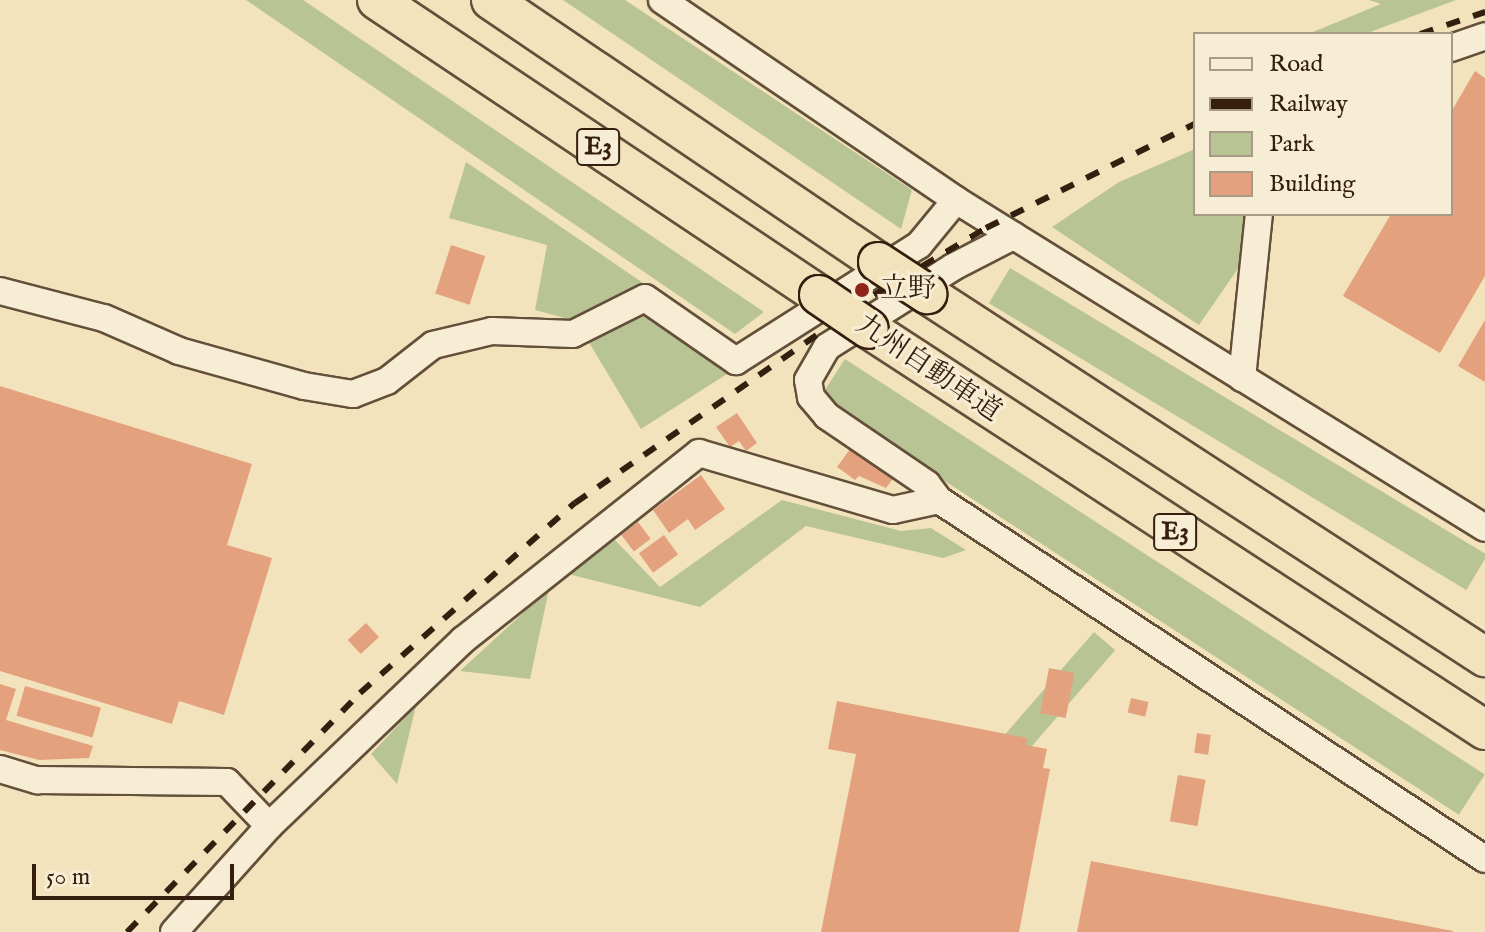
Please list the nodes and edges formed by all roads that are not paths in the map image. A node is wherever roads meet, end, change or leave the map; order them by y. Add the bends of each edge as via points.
1 (377, 0) edge
2 (491, 0) edge
3 (662, 0) edge
4 (1485, 36) edge
5 (1453, 47) edge
6 (956, 200) junction
7 (1259, 216) edge
8 (1013, 236) junction
9 (0, 291) edge
10 (1242, 378) junction
11 (939, 500) junction
12 (1485, 528) edge
13 (1485, 657) edge
14 (1485, 730) edge
15 (0, 769) edge
16 (269, 826) junction
17 (1485, 859) edge
18 (174, 932) edge

1 - 14 highway, 九州自動車道 / E3, bridge via 869,329
2 - 13 highway, E3, bridge via 878,262
3 - 6 street
4 - 5 street
6 - 8 street
6 - 9 street via 919,245 736,361 645,298 573,334 492,331 433,345 387,381 353,394 179,351 104,318
7 - 10 street
8 - 10 street
8 - 11 street via 953,267 827,347 808,380 811,397 827,416 927,484
10 - 12 street
11 - 16 street via 893,510 699,453 463,640
11 - 17 street
15 - 16 street via 37,780 227,782
16 - 18 street

